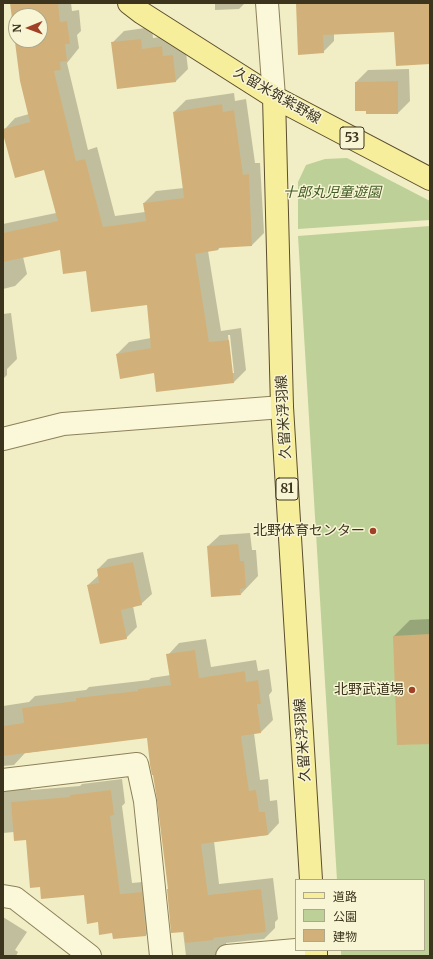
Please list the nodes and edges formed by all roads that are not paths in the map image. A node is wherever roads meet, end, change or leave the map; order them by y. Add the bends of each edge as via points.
1 (129, 3) edge
2 (267, 3) edge
3 (274, 97) junction
4 (430, 179) edge
5 (282, 407) junction
6 (3, 439) edge
7 (3, 780) edge
8 (311, 879) edge
9 (3, 896) edge
10 (295, 950) edge
11 (90, 956) edge
12 (161, 956) edge
13 (227, 956) edge

1 - 3 main road, 久留米筑紫野線 / 53
2 - 3 street
3 - 4 main road, 久留米筑紫野線 / 53
3 - 5 main road, 久留米浮羽線 / 81
5 - 6 street via 63,424
5 - 8 main road, 久留米浮羽線 / 81
7 - 12 street via 137,764 145,801
9 - 11 street via 15,898
10 - 13 street

